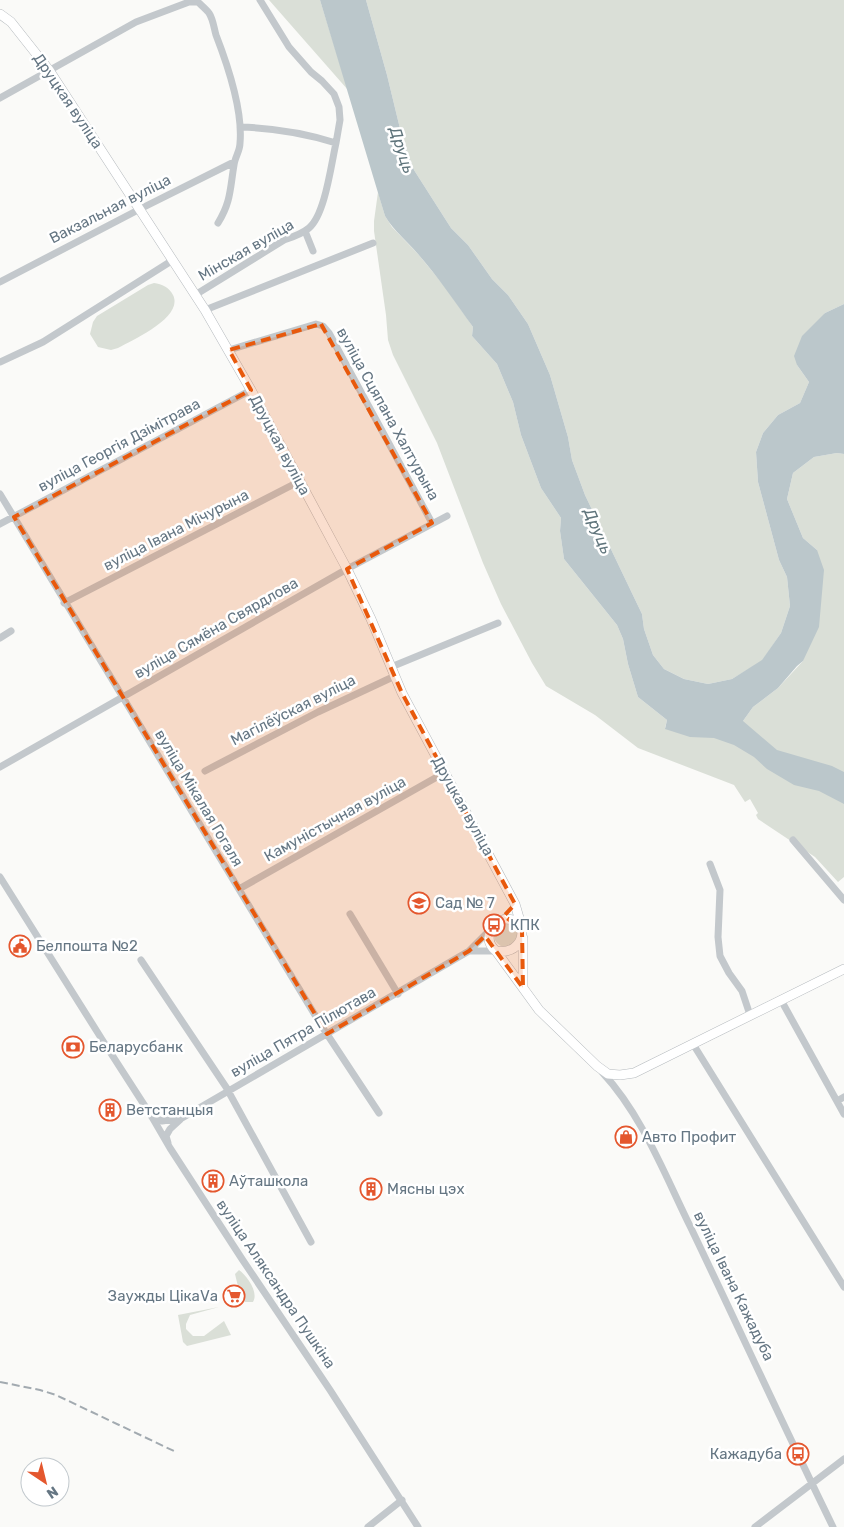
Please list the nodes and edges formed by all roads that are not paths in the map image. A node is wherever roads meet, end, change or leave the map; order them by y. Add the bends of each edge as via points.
1 (260, 0) edge
2 (198, 1) edge
3 (0, 14) edge
4 (49, 70) junction
5 (0, 98) edge
6 (240, 127) junction
7 (336, 143) junction
8 (234, 162) junction
9 (140, 209) junction
10 (218, 224) dead end
11 (305, 231) junction
12 (373, 243) dead end
13 (314, 251) dead end
14 (173, 260) junction
15 (0, 282) edge
16 (195, 295) junction
17 (205, 310) junction
18 (229, 350) junction
19 (0, 362) edge
20 (251, 390) junction
21 (300, 481) junction
22 (0, 494) edge
23 (447, 516) dead end
24 (14, 517) junction
25 (432, 523) junction
26 (0, 524) edge
27 (346, 569) junction
28 (64, 603) junction
29 (498, 622) dead end
30 (11, 631) dead end
31 (0, 638) edge
32 (391, 667) junction
33 (395, 676) junction
34 (123, 697) junction
35 (0, 768) edge
36 (205, 771) dead end
37 (444, 773) junction
38 (793, 840) dead end
39 (710, 864) dead end
40 (0, 877) edge
41 (239, 889) junction
42 (844, 900) edge
43 (516, 904) junction
44 (350, 914) dead end
45 (500, 921) junction
46 (490, 930) junction
47 (522, 932) junction
48 (496, 951) junction
49 (469, 952) junction
50 (142, 960) dead end
51 (844, 969) edge
52 (523, 988) junction
53 (398, 994) junction
54 (781, 1000) junction
55 (750, 1015) junction
56 (327, 1034) junction
57 (693, 1044) junction
58 (597, 1066) junction
59 (228, 1091) junction
60 (844, 1097) edge
61 (837, 1101) junction
62 (379, 1113) dead end
63 (844, 1114) edge
64 (152, 1116) junction
65 (182, 1118) junction
66 (170, 1148) junction
67 (311, 1242) dead end
68 (844, 1287) edge
69 (844, 1459) edge
70 (812, 1484) junction
71 (402, 1500) junction
72 (368, 1527) edge
73 (418, 1527) edge
74 (755, 1527) edge
75 (833, 1527) edge

1 - 7 street, Мінская вуліца via 289,47 334,94 340,120
2 - 4 street via 136,22
2 - 6 street via 209,13 226,60
3 - 4 main road, Друцкая вуліца
4 - 5 street
4 - 9 main road, Друцкая вуліца
6 - 7 street via 303,133
6 - 8 street via 240,143
7 - 11 street, Мінская вуліца via 320,212
8 - 9 street, Вакзальная вуліца
8 - 10 street via 226,209
9 - 14 main road, Друцкая вуліца
9 - 15 street, Вакзальная вуліца
11 - 13 street
11 - 16 street, Мінская вуліца via 284,240
12 - 17 street
14 - 16 main road, Друцкая вуліца
14 - 19 street via 43,342
16 - 17 main road, Друцкая вуліца
17 - 18 main road, Друцкая вуліца
18 - 20 main road, Друцкая вуліца
18 - 25 street, вуліца Сцяпана Халтурына via 316,324 323,326
20 - 21 main road, Друцкая вуліца
20 - 24 street, вуліца Георгія Дзімітрава
21 - 27 main road, Друцкая вуліца
21 - 28 street, вуліца Івана Мічурына
22 - 24 street, вуліца Мікалая Гогаля
23 - 25 street, вуліца Сямёна Свярдлова
24 - 26 street, вуліца Георгія Дзімітрава
24 - 28 street, вуліца Мікалая Гогаля
25 - 27 street, вуліца Сямёна Свярдлова
27 - 32 main road, Друцкая вуліца
27 - 34 street, вуліца Сямёна Свярдлова
28 - 34 street, вуліца Мікалая Гогаля
29 - 32 street
30 - 31 street
32 - 33 main road, Друцкая вуліца
33 - 36 street, Магілёўская вуліца
33 - 37 main road, Друцкая вуліца
34 - 35 street, вуліца Сямёна Свярдлова
34 - 41 street, вуліца Мікалая Гогаля
37 - 41 street, Камуністычная вуліца
37 - 43 main road, Друцкая вуліца
38 - 42 street
39 - 55 street via 720,890 720,956 742,991
40 - 64 street, вуліца Аляксандра Пушкіна
41 - 56 street, вуліца Мікалая Гогаля
43 - 45 main road
43 - 47 main road, Друцкая вуліца
44 - 53 street
45 - 46 main road
45 - 47 main road via 515,921
46 - 48 main road via 489,943
46 - 49 street, вуліца Пятра Пілютава
47 - 48 main road via 514,949
47 - 52 main road, Друцкая вуліца
48 - 49 street, вуліца Пятра Пілютава
48 - 52 main road
49 - 53 street, вуліца Пятра Пілютава
50 - 59 street
51 - 54 main road
52 - 58 main road via 539,1010
53 - 56 street, вуліца Пятра Пілютава
54 - 55 main road
54 - 61 street
55 - 57 main road
56 - 59 street, вуліца Пятра Пілютава
56 - 62 street, вуліца Мікалая Гогаля
57 - 58 main road via 634,1073 613,1074
57 - 68 street
58 - 70 street, вуліца Івана Кажадуба via 621,1093 633,1113
59 - 65 street, вуліца Пятра Пілютава
59 - 67 street
60 - 61 street
61 - 63 street
64 - 65 street via 162,1121
64 - 66 street, вуліца Аляксандра Пушкіна
65 - 66 street, вуліца Пятра Пілютава via 166,1136
66 - 71 street, вуліца Аляксандра Пушкіна
69 - 70 street
70 - 74 street
70 - 75 street, вуліца Івана Кажадуба
71 - 72 street
71 - 73 street, вуліца Аляксандра Пушкіна

